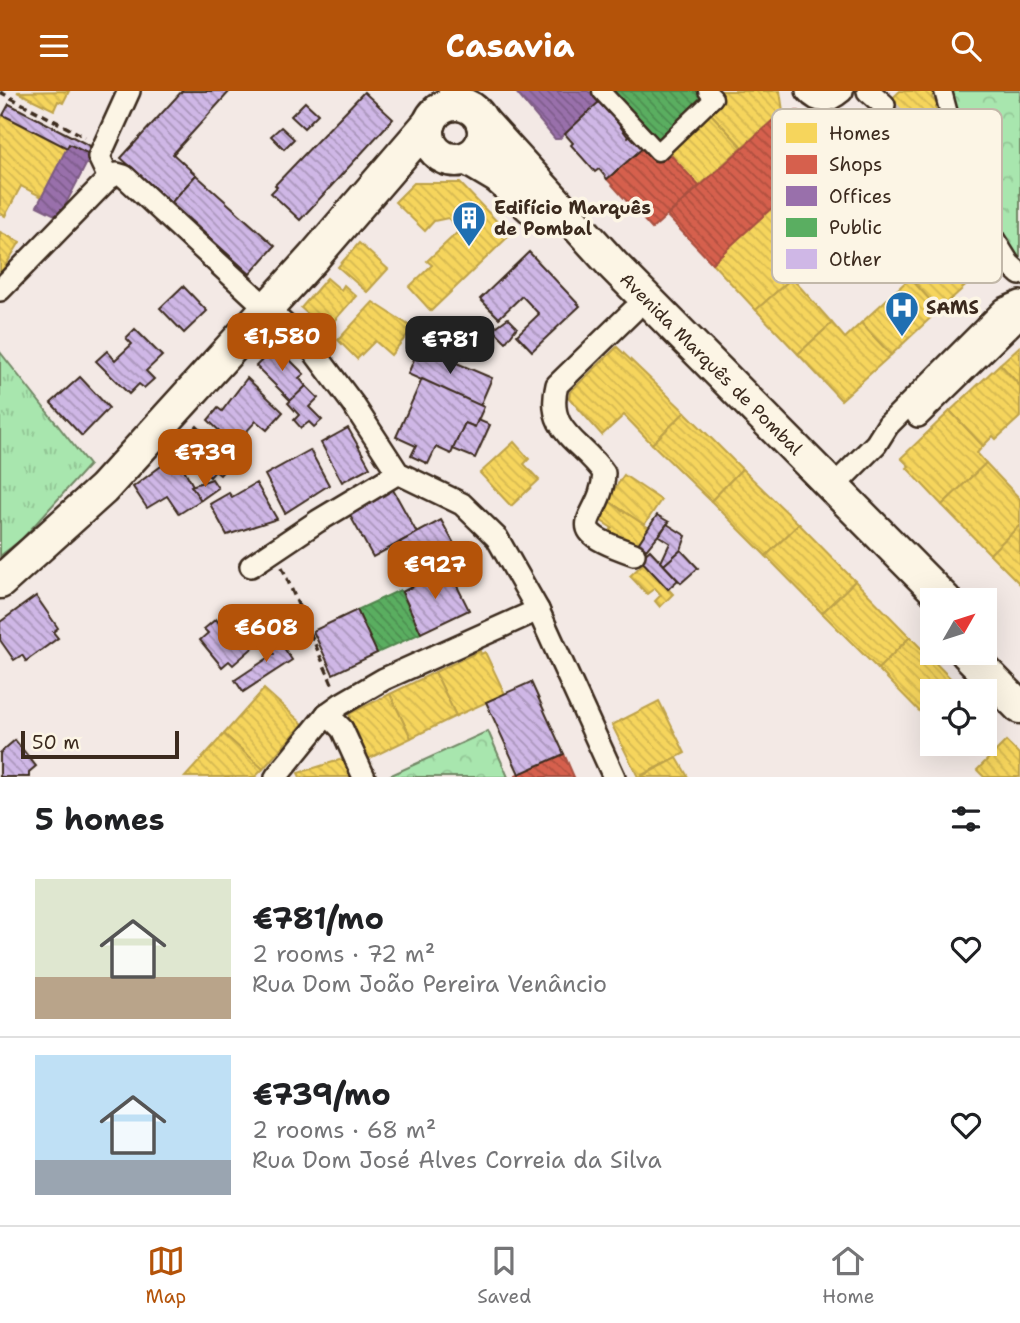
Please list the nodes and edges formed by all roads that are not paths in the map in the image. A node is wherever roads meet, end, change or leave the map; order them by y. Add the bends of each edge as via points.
1 (129, 91) edge
2 (601, 91) edge
3 (707, 91) edge
4 (807, 91) edge
5 (842, 91) edge
6 (868, 91) edge
7 (943, 91) edge
8 (441, 102) edge
9 (884, 105) tunnel mouth
10 (480, 109) edge
11 (948, 109) edge
12 (455, 158) junction
13 (385, 177) junction
14 (109, 178) junction
15 (1002, 253) edge
16 (1020, 274) edge
17 (0, 290) edge
18 (1020, 302) edge
19 (267, 308) junction
20 (1020, 309) edge
21 (633, 311) junction
22 (876, 444) junction
23 (398, 473) junction
24 (833, 487) junction
25 (634, 554) dead end
26 (251, 566) dead end
27 (0, 582) edge
28 (933, 588) edge
29 (920, 604) edge
30 (538, 610) junction
31 (998, 654) edge
32 (979, 665) edge
33 (1020, 675) edge
34 (1020, 707) edge
35 (334, 709) junction
36 (276, 777) edge
37 (364, 777) edge
38 (614, 777) edge

1 - 14 street via 102,146 101,165
2 - 3 street via 657,152 714,98
4 - 5 street via 824,101
6 - 9 street
7 - 11 street
8 - 10 main road
8 - 12 main road via 428,130 432,146
8 - 13 main road
10 - 12 main road via 484,139 480,148
10 - 24 main road, Avenida Marquês de Pombal via 613,265
12 - 13 main road
12 - 21 main road, Avenida Marquês de Pombal via 520,195
13 - 19 main road
14 - 17 street
14 - 19 street via 124,176
15 - 16 street
18 - 22 street via 1004,309 888,425
19 - 23 street via 335,378
19 - 27 main road via 103,489
20 - 22 street via 1015,321 898,435
21 - 25 street via 557,385 553,401 561,427 604,473 587,527 591,534
21 - 29 main road, Avenida Marquês de Pombal
22 - 24 street
23 - 26 street
23 - 30 street via 446,494 481,522 513,563
24 - 28 main road, Avenida Marquês de Pombal
30 - 35 street via 384,679
30 - 38 street
31 - 33 main road
32 - 34 main road
35 - 36 street
35 - 37 street

